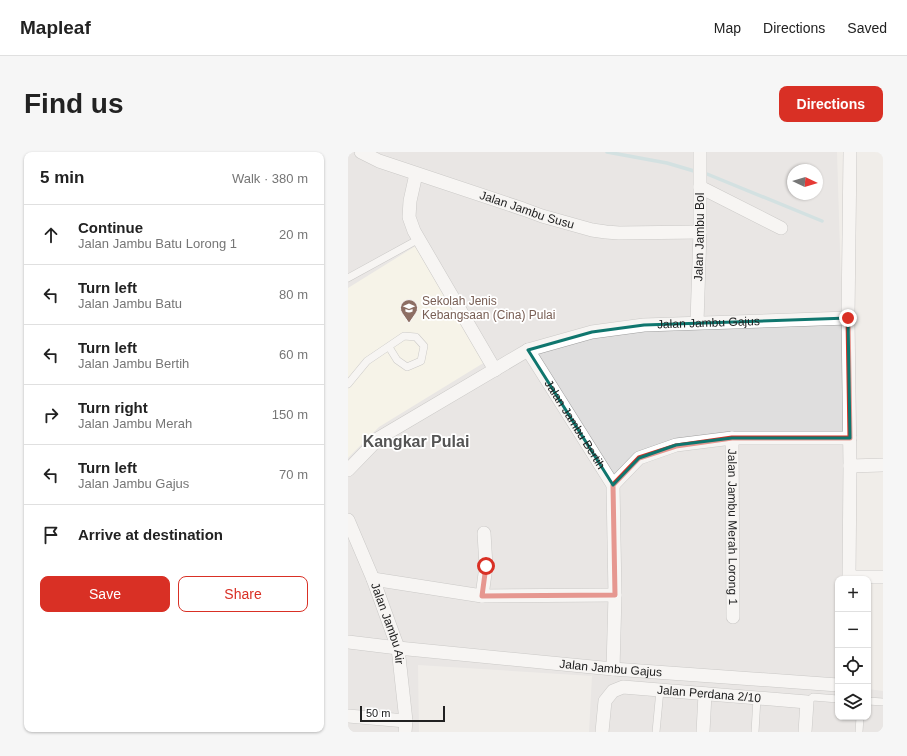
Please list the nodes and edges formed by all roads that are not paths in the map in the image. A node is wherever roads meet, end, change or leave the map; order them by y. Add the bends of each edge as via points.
1 (361, 152) edge
2 (700, 152) edge
3 (850, 152) edge
4 (416, 174) junction
5 (700, 187) junction
6 (782, 228) dead end
7 (700, 232) junction
8 (418, 239) junction
9 (348, 278) edge
10 (848, 318) junction
11 (697, 322) junction
12 (389, 346) junction
13 (528, 350) junction
14 (495, 370) junction
15 (348, 384) edge
16 (732, 438) junction
17 (850, 438) junction
18 (883, 465) edge
19 (850, 466) junction
20 (348, 470) edge
21 (613, 485) junction
22 (348, 520) edge
23 (484, 533) dead end
24 (849, 576) edge
25 (871, 577) edge
26 (883, 577) edge
27 (373, 579) junction
28 (615, 595) junction
29 (482, 596) junction
30 (733, 617) dead end
31 (348, 642) edge
32 (398, 648) junction
33 (613, 669) junction
34 (835, 685) edge
35 (660, 690) junction
36 (705, 694) junction
37 (757, 698) junction
38 (835, 699) edge
39 (871, 701) edge
40 (807, 702) junction
41 (883, 702) edge
42 (348, 716) edge
43 (860, 720) edge
44 (406, 726) edge
45 (602, 732) edge
46 (656, 732) edge
47 (703, 732) edge
48 (755, 732) edge
49 (805, 732) edge
50 (859, 732) edge

1 - 4 street, Jalan Jambu Susu
2 - 5 street, Jalan Jambu Bol
3 - 10 street
4 - 7 street, Jalan Jambu Susu via 592,230 618,233
4 - 8 street via 409,217
5 - 6 street
5 - 7 street, Jalan Jambu Bol
7 - 11 street, Jalan Jambu Bol
8 - 9 lane
8 - 14 street
10 - 11 street, Jalan Jambu Gajus
10 - 17 street
11 - 13 street, Jalan Jambu Gajus via 644,325 592,332
12 - 12 lane via 404,336 416,337 424,346 421,361 407,367 397,360
12 - 15 lane via 367,362
13 - 14 street, Jalan Jambu Gajus
13 - 21 street, Jalan Jambu Bertih
14 - 20 street, Jalan Jambu Gajus via 379,438
16 - 17 street
16 - 21 street via 676,446 639,458
16 - 30 street, Jalan Jambu Merah Lorong 1
17 - 19 street
18 - 19 street
19 - 24 street
21 - 28 street
22 - 27 street, Jalan Jambu Air
23 - 29 street via 486,566
25 - 26 street
27 - 29 street
27 - 32 street, Jalan Jambu Air
28 - 29 street
28 - 33 street
31 - 32 street, Jalan Jambu Gajus
32 - 33 street, Jalan Jambu Gajus
32 - 44 street, Jalan Jambu Air
33 - 34 street, Jalan Jambu Gajus
35 - 36 street, Jalan Perdana 2/10
35 - 45 street, Jalan Perdana 2/10 via 623,687 613,691 605,701
35 - 46 lane
36 - 37 street, Jalan Perdana 2/10
36 - 47 street
37 - 40 street, Jalan Perdana 2/10
37 - 48 lane
38 - 40 lane via 813,697
39 - 41 lane
40 - 49 street
42 - 44 street
43 - 50 lane

